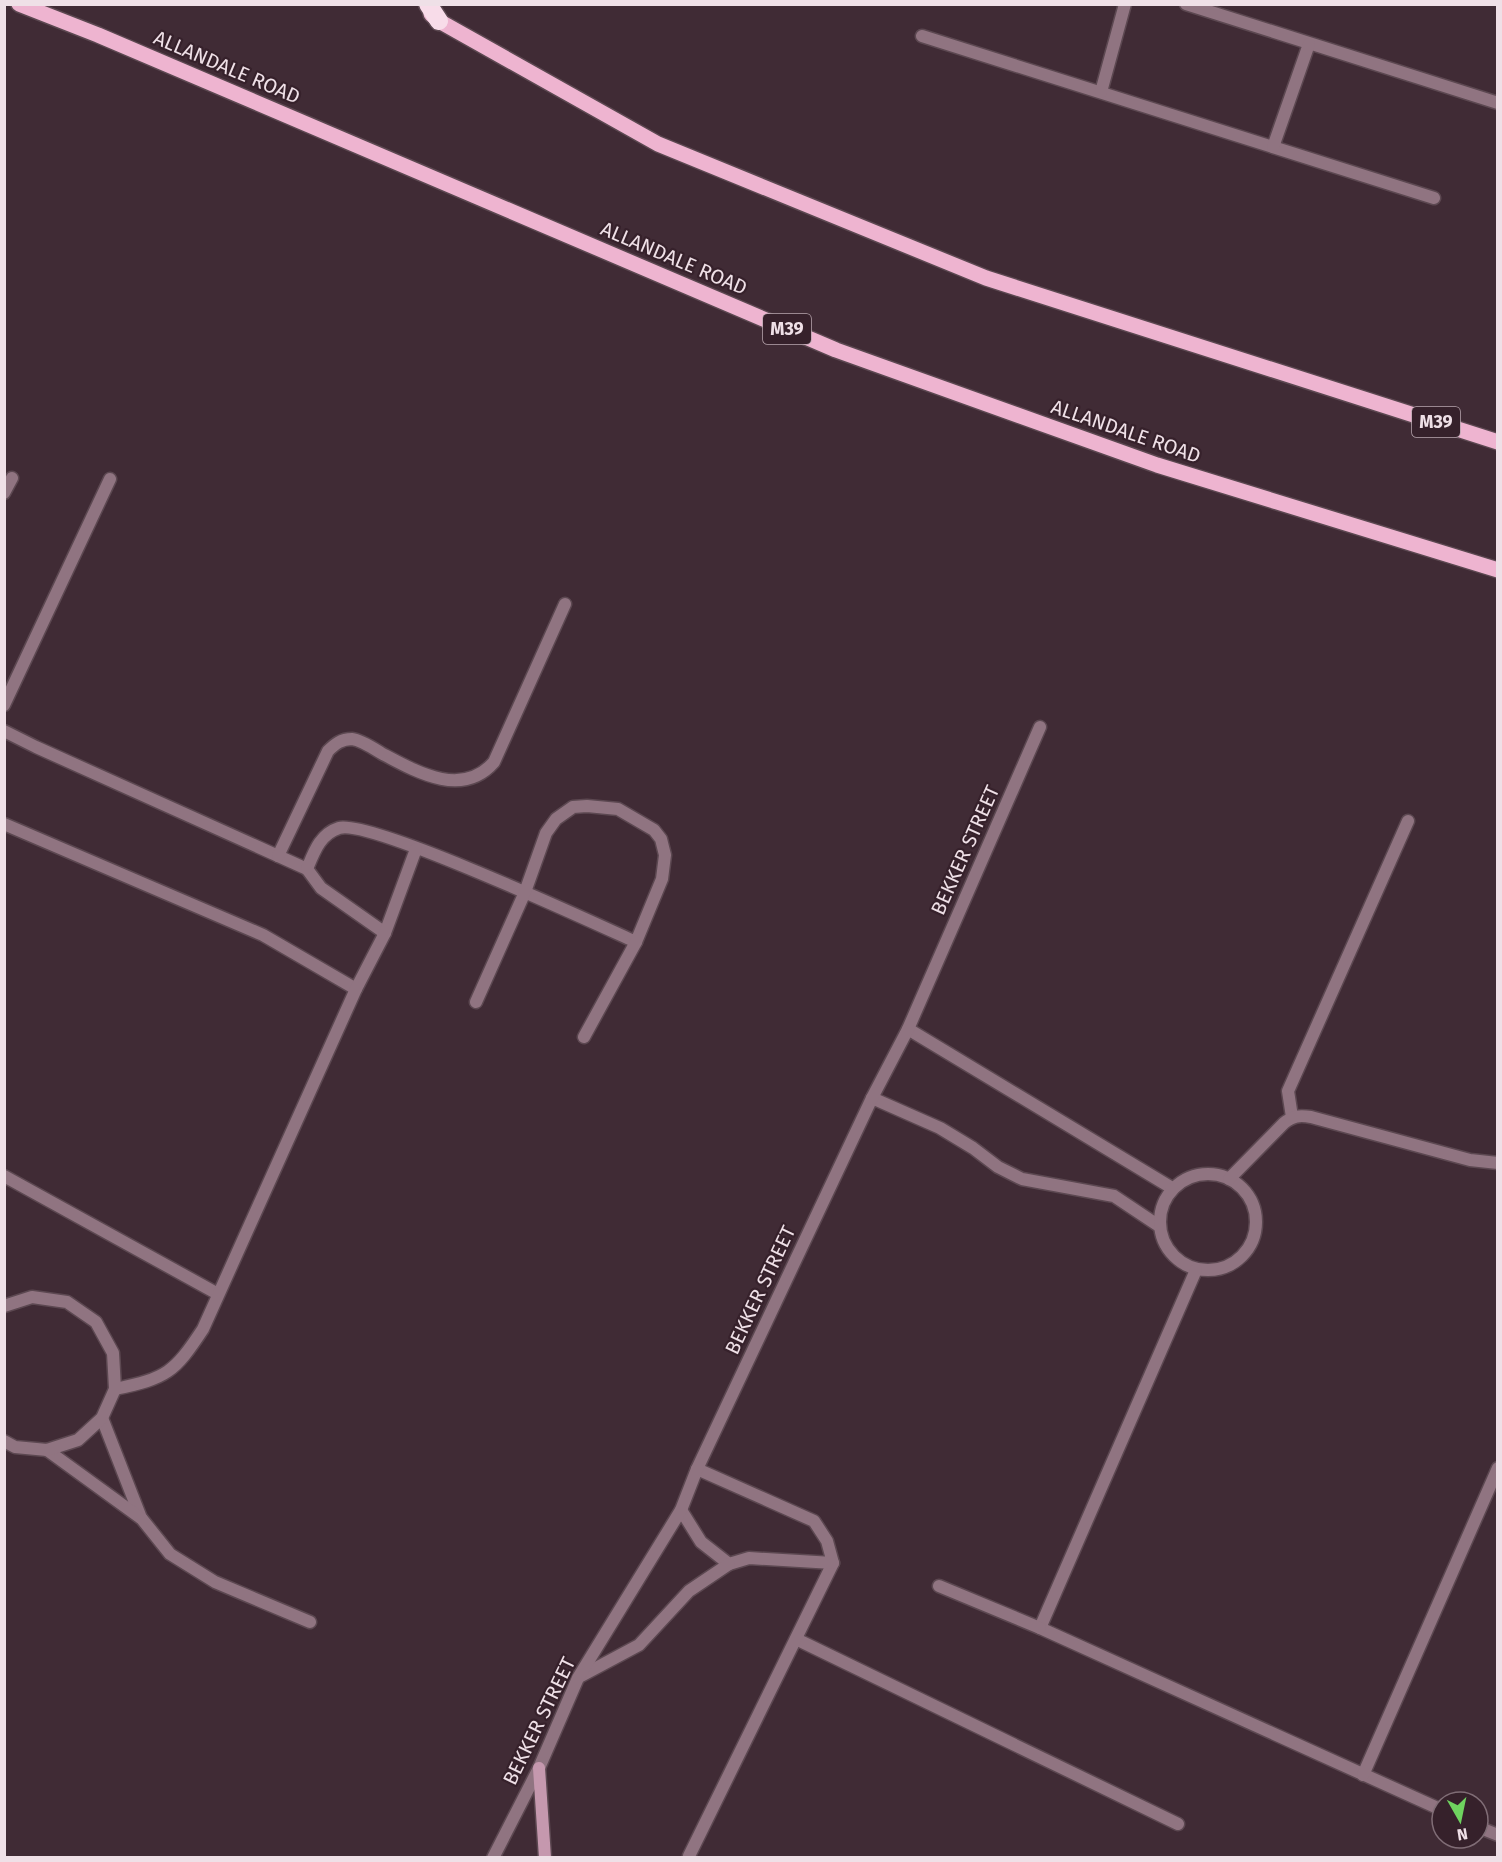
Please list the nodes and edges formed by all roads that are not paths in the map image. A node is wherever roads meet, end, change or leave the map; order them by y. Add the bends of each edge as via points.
1 (19, 4) edge
2 (419, 4) edge
3 (428, 4) edge
4 (1125, 4) edge
5 (1186, 4) edge
6 (439, 21) junction
7 (922, 36) dead end
8 (1309, 44) junction
9 (1101, 92) junction
10 (1497, 103) edge
11 (1273, 147) junction
12 (1434, 198) dead end
13 (1497, 442) edge
14 (12, 478) dead end
15 (110, 480) dead end
16 (4, 493) edge
17 (1497, 570) edge
18 (565, 604) dead end
19 (4, 705) edge
20 (1040, 727) dead end
21 (4, 730) edge
22 (1408, 821) dead end
23 (4, 824) edge
24 (416, 849) junction
25 (278, 856) junction
26 (307, 869) junction
27 (525, 892) junction
28 (385, 933) junction
29 (636, 942) junction
30 (356, 989) junction
31 (476, 1002) dead end
32 (908, 1029) junction
33 (585, 1037) dead end
34 (872, 1098) junction
35 (1292, 1117) junction
36 (1497, 1163) edge
37 (4, 1176) edge
38 (1229, 1179) junction
39 (1172, 1188) junction
40 (1159, 1226) junction
41 (1196, 1270) junction
42 (218, 1294) junction
43 (4, 1306) edge
44 (115, 1389) junction
45 (102, 1418) junction
46 (4, 1441) edge
47 (47, 1450) junction
48 (1497, 1468) edge
49 (697, 1469) junction
50 (681, 1510) junction
51 (142, 1519) junction
52 (833, 1563) junction
53 (729, 1564) junction
54 (939, 1586) dead end
55 (310, 1622) dead end
56 (1040, 1628) junction
57 (796, 1639) junction
58 (578, 1678) junction
59 (539, 1768) junction
60 (1363, 1774) junction
61 (1430, 1805) edge
62 (1178, 1824) dead end
63 (689, 1856) edge
64 (493, 1857) edge
65 (545, 1857) edge

1 - 17 main road, ALLANDALE ROAD / M39 via 836,350 1157,465
2 - 6 main road, M39
3 - 6 highway
4 - 9 street
5 - 8 street
6 - 13 main road, M39 via 658,144 986,278
7 - 9 street
8 - 10 street
8 - 11 street
9 - 11 street
11 - 12 street
14 - 16 street
15 - 19 street
18 - 25 street via 494,762 486,771 452,780 421,774 352,739 338,741 328,751
20 - 32 street, BEKKER STREET
21 - 25 street
22 - 35 street via 1288,1091
23 - 30 street via 263,935
24 - 26 street via 359,828 342,827 327,833
24 - 27 street
24 - 28 street
25 - 26 street
26 - 28 street via 321,888
27 - 29 street
27 - 29 street via 546,833 556,819 573,807 618,809 654,830 665,855 662,879
27 - 31 street
28 - 30 street
29 - 33 street
30 - 42 street
32 - 34 street, BEKKER STREET
32 - 39 street
34 - 40 street via 940,1128 1022,1179 1114,1196
34 - 49 street, BEKKER STREET
35 - 36 street via 1311,1117 1470,1160
35 - 38 street
37 - 42 street
38 - 39 street via 1210,1173 1189,1177
38 - 41 street via 1245,1191 1255,1209 1256,1229 1249,1249 1235,1263 1216,1270
39 - 40 street via 1162,1205
40 - 41 street via 1164,1245 1177,1261
41 - 56 street
42 - 44 street via 203,1329 171,1370 148,1382
43 - 44 street via 32,1297 67,1302 96,1322 113,1353
44 - 45 street
45 - 47 street via 78,1440
45 - 51 street
46 - 47 street via 15,1447
47 - 51 street
48 - 60 street
49 - 50 street, BEKKER STREET
49 - 52 street via 814,1521 827,1541
50 - 53 street via 701,1542
50 - 58 street, BEKKER STREET
51 - 55 street via 170,1554 215,1582
52 - 53 street via 749,1558
52 - 57 street
53 - 58 street via 689,1591 639,1645
54 - 56 street
56 - 60 street
57 - 62 street
57 - 63 street
58 - 59 street, BEKKER STREET
59 - 64 street, BEKKER STREET
59 - 65 street
60 - 61 street

